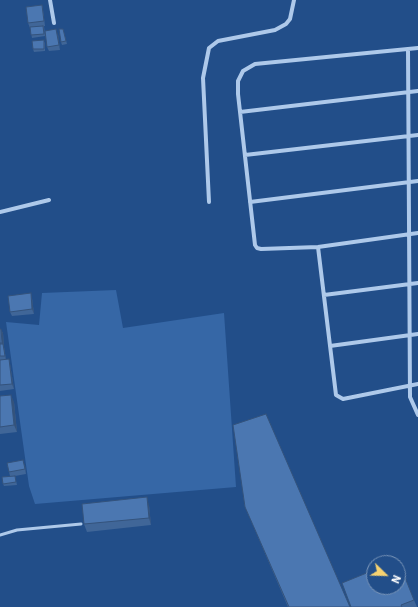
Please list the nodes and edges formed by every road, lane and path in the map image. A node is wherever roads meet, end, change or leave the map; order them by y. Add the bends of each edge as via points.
1 (50, 0) edge
2 (294, 0) edge
3 (54, 23) dead end
4 (418, 48) edge
5 (408, 49) junction
6 (418, 91) edge
7 (408, 92) junction
8 (240, 112) junction
9 (418, 135) edge
10 (408, 136) junction
11 (245, 155) junction
12 (418, 181) edge
13 (409, 182) junction
14 (49, 200) dead end
15 (209, 202) dead end
16 (250, 202) junction
17 (0, 212) edge
18 (418, 233) edge
19 (409, 234) junction
20 (318, 247) junction
21 (418, 283) edge
22 (409, 284) junction
23 (324, 295) junction
24 (418, 334) edge
25 (409, 336) junction
26 (330, 346) junction
27 (418, 384) edge
28 (410, 385) junction
29 (418, 415) edge
30 (81, 524) dead end
31 (0, 535) edge

1 - 3 street
2 - 15 street via 290,19 286,24 275,30 218,41 209,48 203,78
4 - 5 street
5 - 7 street
5 - 8 street via 255,64 243,71 238,81
6 - 7 street
7 - 8 street
7 - 10 street
8 - 11 street
9 - 10 street
10 - 11 street
10 - 13 street
11 - 16 street
12 - 13 street
13 - 16 street
13 - 19 street
14 - 17 street
16 - 20 street via 257,248
18 - 19 street
19 - 20 street
19 - 22 street
20 - 23 street
21 - 22 street
22 - 23 street
22 - 25 street
23 - 26 street
24 - 25 street
25 - 26 street
25 - 28 street
26 - 28 street via 336,395 340,398
27 - 28 street
28 - 29 street via 410,397
30 - 31 lane via 17,530

